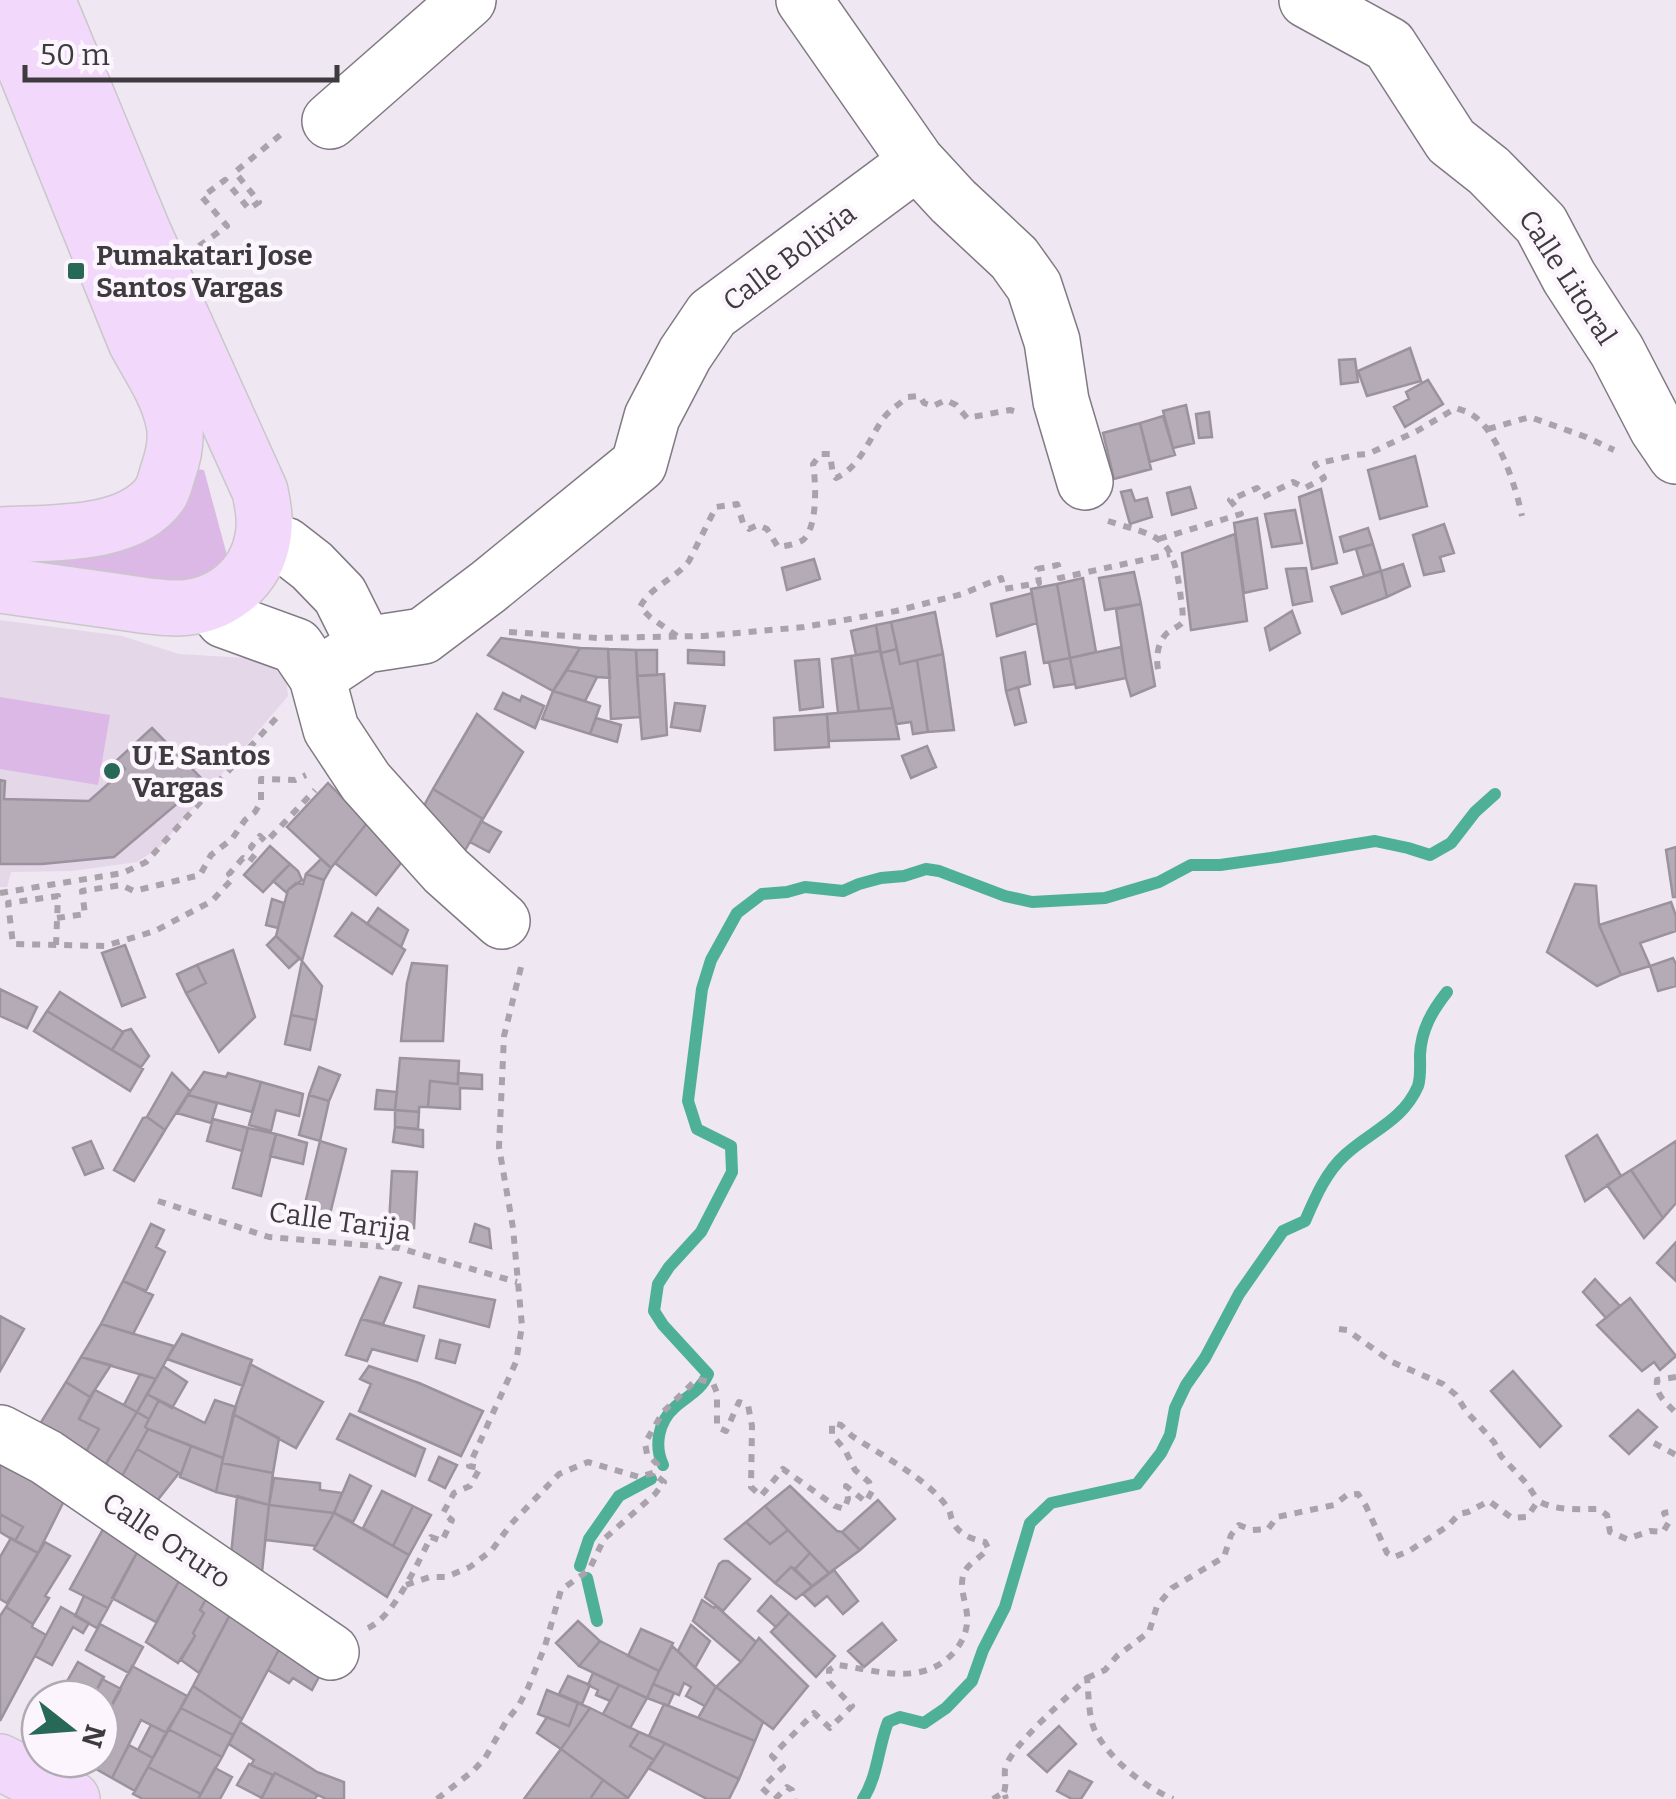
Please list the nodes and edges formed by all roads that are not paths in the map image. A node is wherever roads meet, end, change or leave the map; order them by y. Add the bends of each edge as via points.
1 (27, 0) edge
2 (47, 0) edge
3 (468, 0) edge
4 (804, 0) edge
5 (1307, 0) edge
6 (0, 9) edge
7 (310, 124) road end
8 (917, 162) junction
9 (1676, 456) edge
10 (1084, 482) road end
11 (0, 535) edge
12 (263, 540) junction
13 (0, 585) edge
14 (211, 604) junction
15 (365, 645) junction
16 (318, 677) junction
17 (502, 921) road end
18 (0, 1433) edge
19 (331, 1652) road end
20 (0, 1762) edge
21 (72, 1799) edge

1 - 6 main road
2 - 12 main road via 260,491
3 - 7 street
4 - 8 street
5 - 9 street, Calle Litoral via 1389,45 1451,141 1540,224
6 - 11 main road via 174,420 175,451 160,493 129,519 96,529
8 - 10 street via 1034,286
8 - 15 street, Calle Bolivia via 712,314 652,417 638,464 423,636
12 - 14 main road via 251,570
12 - 15 street via 285,545 312,566 340,595
13 - 14 main road via 144,606
14 - 16 street via 224,620 296,646
15 - 16 street, Calle Bolivia
16 - 17 street via 331,729 366,782 446,871
18 - 19 street, Calle Oruro via 46,1456
20 - 21 main road

